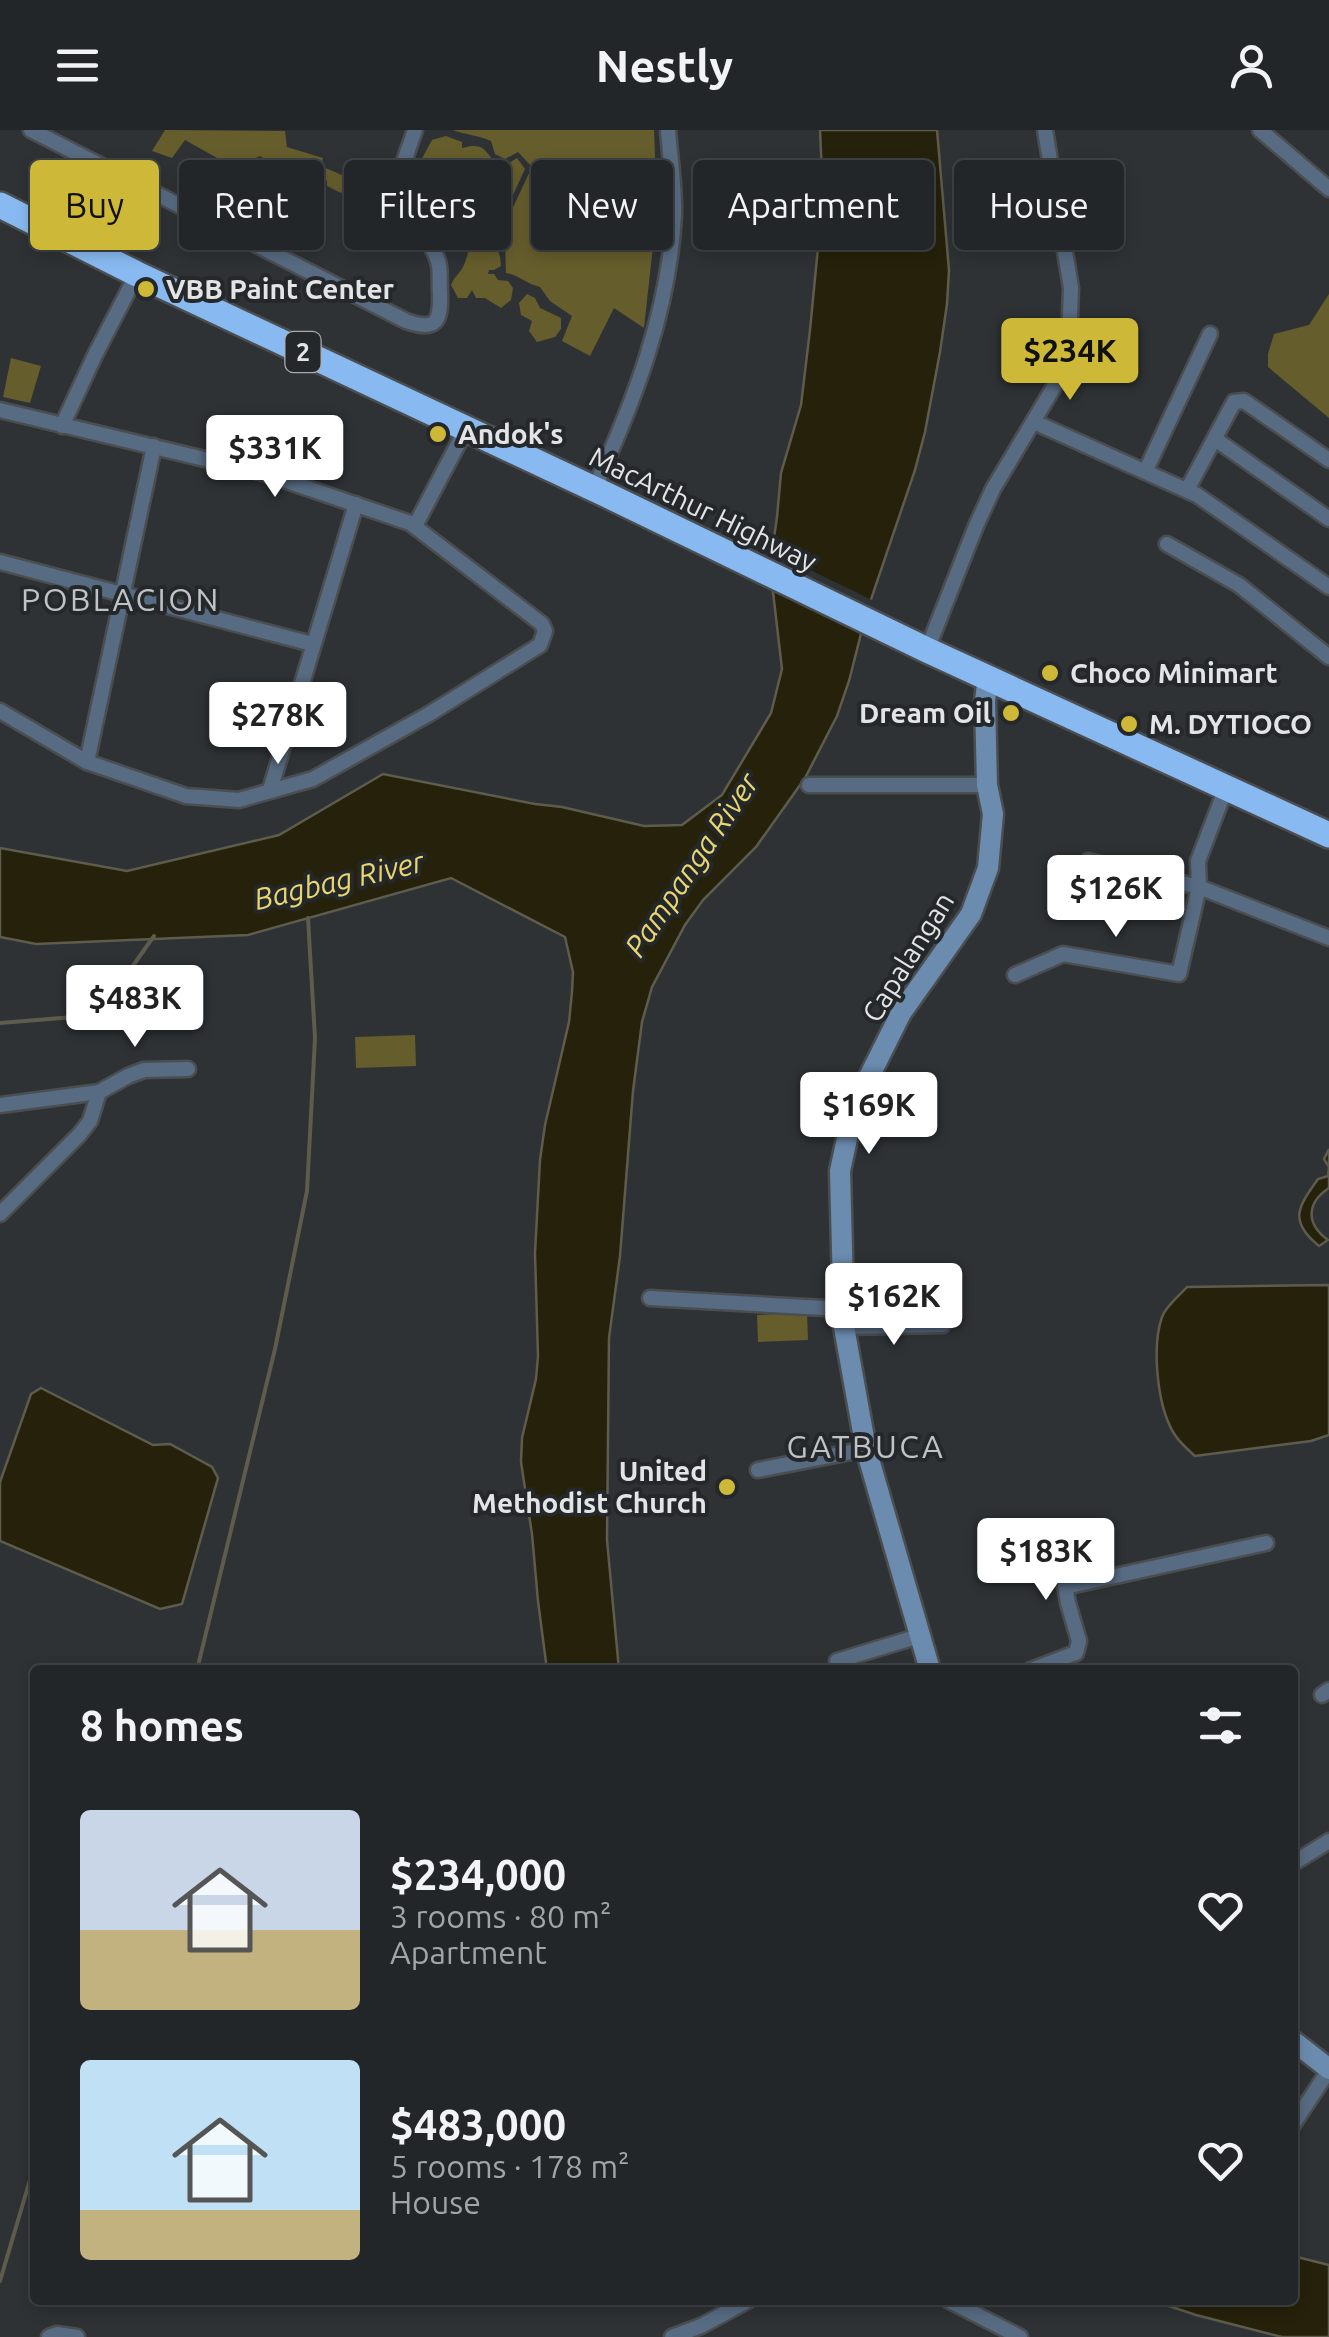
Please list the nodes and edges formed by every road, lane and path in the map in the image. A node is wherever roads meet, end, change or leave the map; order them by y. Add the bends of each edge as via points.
1 (31, 130) edge
2 (415, 130) edge
3 (668, 130) edge
4 (1045, 130) edge
5 (1260, 130) edge
6 (1329, 189) edge
7 (0, 205) edge
8 (136, 274) junction
9 (1210, 334) dead end
10 (0, 410) edge
11 (1034, 422) junction
12 (62, 426) junction
13 (466, 429) junction
14 (1215, 440) junction
15 (154, 446) junction
16 (1329, 460) edge
17 (1146, 470) junction
18 (1188, 490) junction
19 (601, 492) junction
20 (356, 504) junction
21 (1329, 519) edge
22 (415, 526) junction
23 (1167, 544) dead end
24 (0, 562) edge
25 (1329, 587) edge
26 (123, 596) junction
27 (312, 644) junction
28 (928, 650) junction
29 (1329, 658) edge
30 (988, 676) junction
31 (0, 711) edge
32 (87, 762) junction
33 (809, 785) dead end
34 (987, 785) junction
35 (1226, 788) junction
36 (270, 790) junction
37 (1329, 835) edge
38 (1088, 861) dead end
39 (1199, 887) junction
40 (1329, 938) edge
41 (1014, 974) dead end
42 (188, 1068) dead end
43 (99, 1092) junction
44 (0, 1105) edge
45 (0, 1214) edge
46 (650, 1298) dead end
47 (843, 1318) junction
48 (942, 1326) dead end
49 (866, 1449) junction
50 (758, 1470) dead end
51 (1056, 1531) dead end
52 (1266, 1543) dead end
53 (1065, 1587) junction
54 (919, 1636) junction
55 (837, 1661) dead end
56 (928, 1665) edge
57 (1044, 1665) edge
58 (1329, 1841) edge
59 (1298, 1860) edge
60 (1298, 2045) edge
61 (1329, 2070) edge
62 (1298, 2117) edge
63 (739, 2305) edge
64 (958, 2305) edge
65 (49, 2337) edge
66 (77, 2337) edge
67 (672, 2337) edge
68 (1020, 2337) edge

1 - 2 street via 419,326 438,321 440,312 439,265 402,185
3 - 19 street via 674,214 663,292 651,349
4 - 11 street via 1071,288 1070,324 1058,380
5 - 6 street
7 - 8 highway, MacArthur Highway / 2
8 - 12 street
8 - 13 highway, MacArthur Highway / 2
9 - 17 street
10 - 12 street
11 - 17 street
11 - 28 street via 993,489
12 - 15 street
13 - 19 highway, MacArthur Highway / 2
13 - 22 street
14 - 16 street via 1239,400
14 - 18 street
14 - 21 street
15 - 20 street
15 - 26 street
17 - 18 street
18 - 25 street
19 - 28 highway, MacArthur Highway / 2
20 - 22 street
20 - 27 street
22 - 36 street via 542,624 540,644 313,779
23 - 29 street via 1239,586
24 - 26 street
26 - 27 street
26 - 32 street
27 - 36 street
28 - 30 highway, MacArthur Highway / 2
30 - 34 street, Capalangan
30 - 35 highway, MacArthur Highway / 2
31 - 32 street
32 - 36 street via 186,796 239,800
33 - 34 street
34 - 47 street, Capalangan via 993,814 988,868 971,914 901,1013 851,1120 840,1171
35 - 37 highway, MacArthur Highway / 2
35 - 39 street via 1198,862
38 - 39 street
39 - 40 street
39 - 41 street via 1180,974 1062,954
42 - 43 street via 144,1070
43 - 44 street
43 - 45 street via 79,1135
46 - 47 street
47 - 48 street
47 - 49 street, Capalangan
49 - 50 street
49 - 54 street, Capalangan
51 - 53 street
52 - 53 street
53 - 57 street via 1080,1642 1076,1653
54 - 55 street
54 - 56 street, Capalangan
58 - 59 street
60 - 61 street
61 - 62 street
63 - 67 street
64 - 68 street
65 - 66 street

